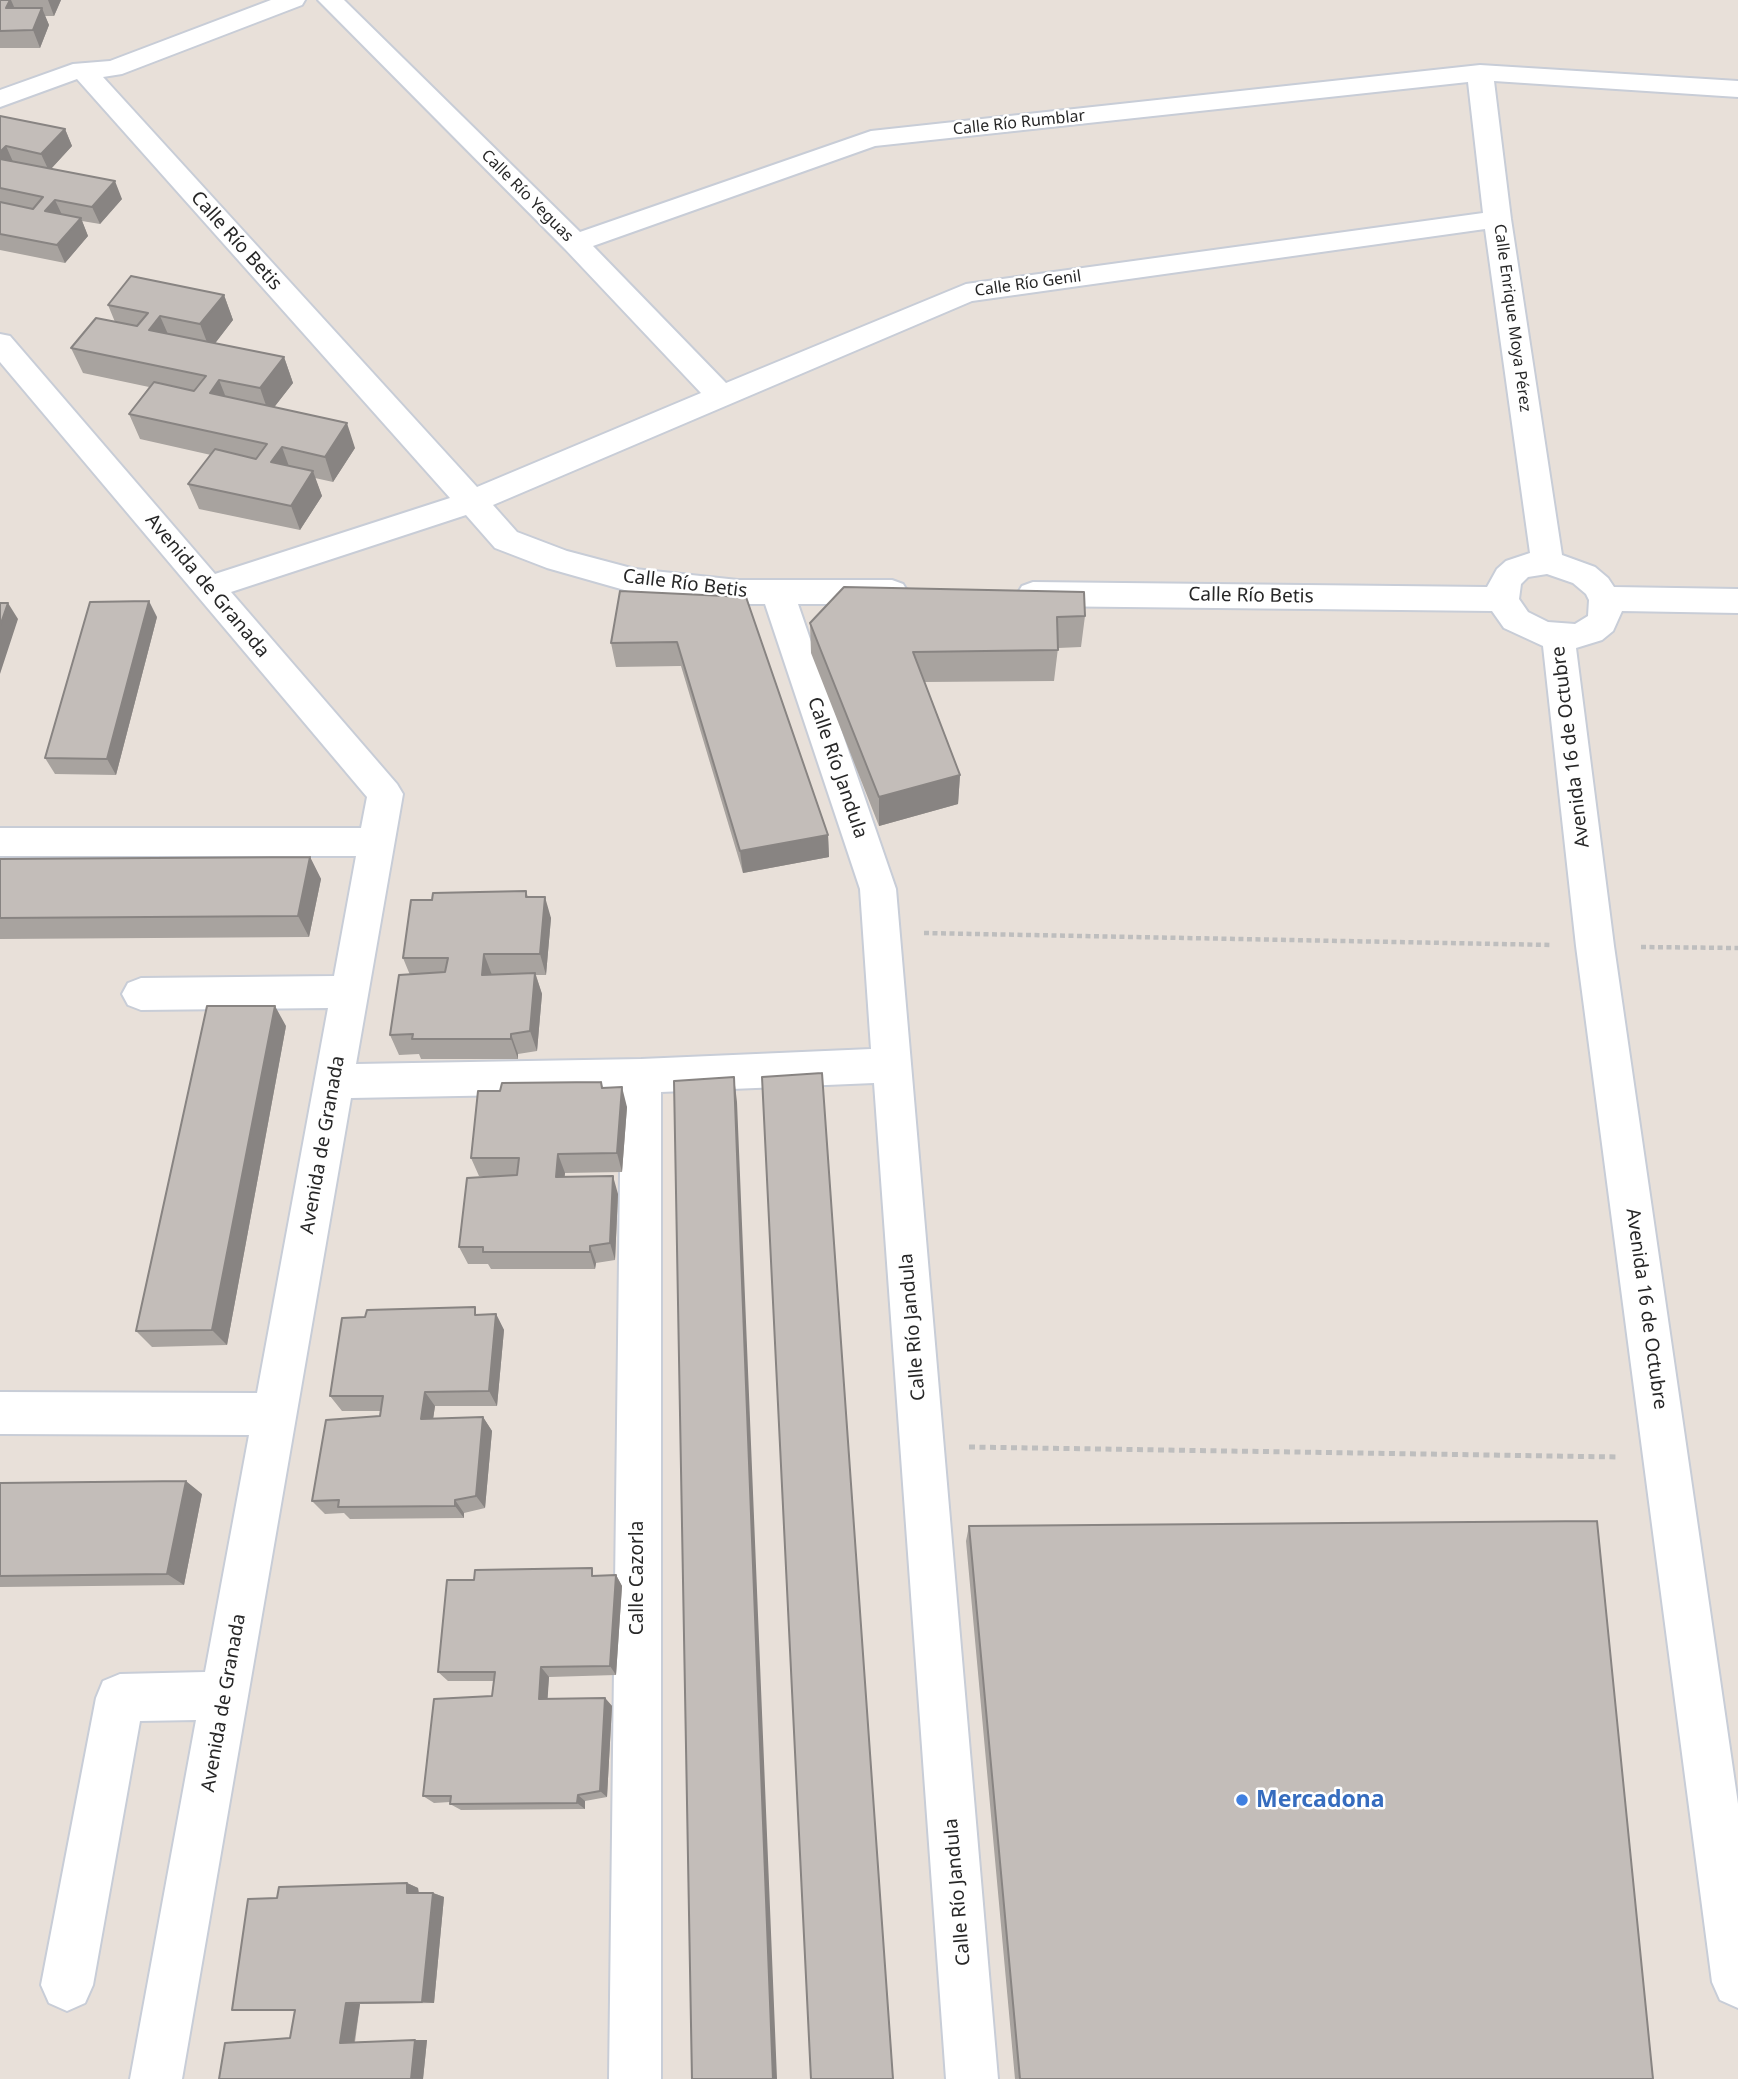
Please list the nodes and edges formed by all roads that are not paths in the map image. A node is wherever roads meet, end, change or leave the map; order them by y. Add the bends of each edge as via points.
1 (293, 0) edge
2 (330, 0) edge
3 (82, 69) junction
4 (1479, 73) junction
5 (1738, 89) edge
6 (0, 99) edge
7 (1497, 219) junction
8 (575, 243) junction
9 (0, 343) edge
10 (721, 396) junction
11 (471, 502) junction
12 (1547, 563) junction
13 (208, 588) junction
14 (777, 591) junction
15 (916, 593) edge
16 (1000, 594) edge
17 (1503, 599) junction
18 (1605, 599) junction
19 (1738, 601) edge
20 (1558, 636) junction
21 (0, 842) edge
22 (377, 842) junction
23 (350, 992) junction
24 (141, 994) dead end
25 (892, 1065) junction
26 (641, 1076) junction
27 (335, 1081) junction
28 (0, 1413) edge
29 (275, 1415) junction
30 (225, 1695) junction
31 (1738, 1982) edge
32 (67, 1985) dead end
33 (156, 2079) edge
34 (635, 2079) edge
35 (972, 2079) edge

1 - 3 street via 113,69
2 - 8 street, Calle Río Yeguas
3 - 6 street
3 - 11 street, Calle Río Betis
4 - 5 street, Calle Río Rumblar
4 - 7 street, Calle Enrique Moya Pérez
4 - 8 street, Calle Río Rumblar via 871,139
7 - 10 street, Calle Río Genil via 966,293
7 - 12 street, Calle Enrique Moya Pérez
8 - 10 street, Calle Río Yeguas
9 - 13 street, Avenida de Granada
10 - 11 street, Calle Río Genil
11 - 13 street, Calle Río Genil
11 - 14 street, Calle Río Betis via 506,540 558,560 635,581 738,592
12 - 17 street via 1531,564 1507,577
12 - 18 street via 1584,575
13 - 22 street, Avenida de Granada via 385,794
14 - 15 street, Calle Río Betis
14 - 25 street, Calle Río Jandula via 878,889
16 - 17 street, Calle Río Betis
17 - 20 street via 1516,620
18 - 19 street
18 - 20 street via 1601,623 1583,634
20 - 31 street, Avenida 16 de Octubre via 1595,946
21 - 22 street
22 - 23 street, Avenida de Granada
23 - 24 street
23 - 27 street, Avenida de Granada
25 - 26 street
25 - 35 street, Calle Río Jandula
26 - 27 street
26 - 34 street, Calle Cazorla
27 - 29 street, Avenida de Granada
28 - 29 street
29 - 30 street, Avenida de Granada
30 - 32 street via 120,1698
30 - 33 street, Avenida de Granada

